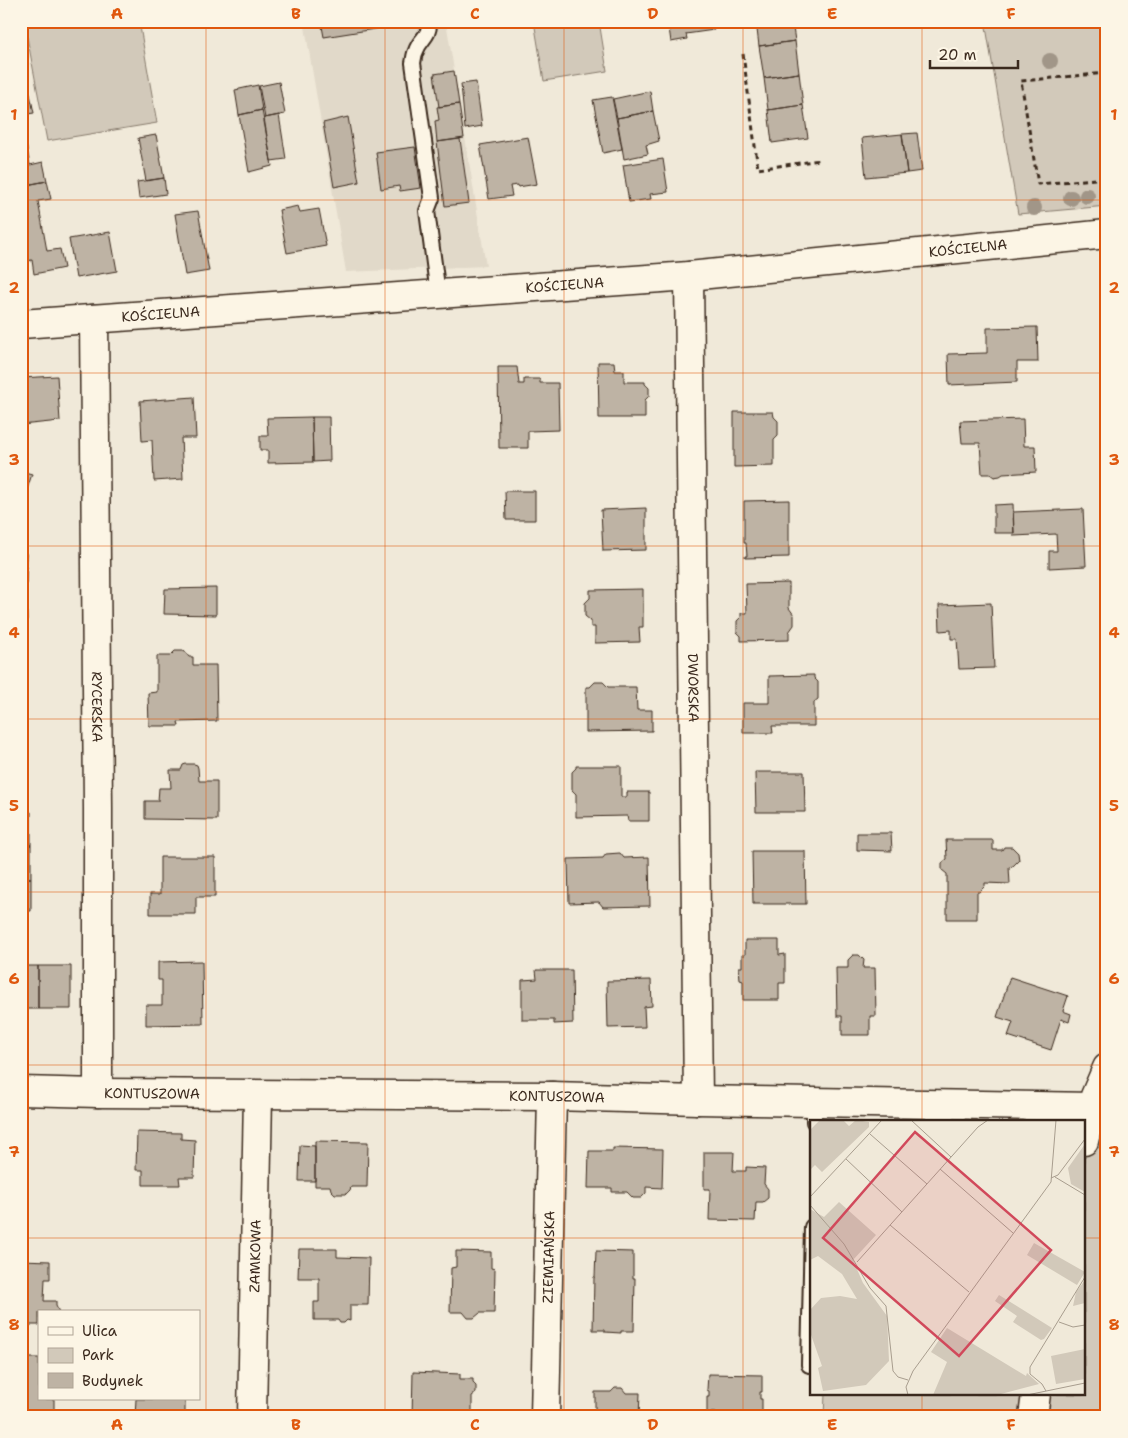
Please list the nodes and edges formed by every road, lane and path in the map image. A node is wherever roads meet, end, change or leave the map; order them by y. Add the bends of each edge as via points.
1 (429, 21) edge
2 (743, 54) dead end
3 (1107, 73) edge
4 (820, 160) dead end
5 (1107, 178) edge
6 (1107, 234) edge
7 (689, 276) junction
8 (438, 294) junction
9 (94, 319) junction
10 (21, 324) edge
11 (1107, 1068) edge
12 (21, 1091) edge
13 (98, 1093) junction
14 (258, 1095) junction
15 (552, 1096) junction
16 (698, 1100) junction
17 (1092, 1107) junction
18 (814, 1112) edge
19 (1086, 1132) edge
20 (810, 1319) edge
21 (809, 1365) dead end
22 (1036, 1396) edge
23 (252, 1417) edge
24 (545, 1417) edge
25 (1033, 1417) edge

1 - 8 lane via 429,29 416,49 413,63 432,198 427,211
2 - 4 path via 758,169
3 - 5 path via 1021,81 1038,184
6 - 7 street, KOŚCIELNA
7 - 8 street, KOŚCIELNA
7 - 16 street, DWORSKA
8 - 9 street, KOŚCIELNA
9 - 10 street, KOŚCIELNA
9 - 13 street, RYCERSKA
11 - 17 street
12 - 13 street, KONTUSZOWA
13 - 14 street, KONTUSZOWA
14 - 15 street, KONTUSZOWA
14 - 23 street, ZAMKOWA
15 - 16 street, KONTUSZOWA
15 - 24 street, ZIEMIAŃSKA
16 - 18 street, KONTUSZOWA
17 - 18 street, KONTUSZOWA
17 - 19 street
20 - 21 lane
22 - 25 street

